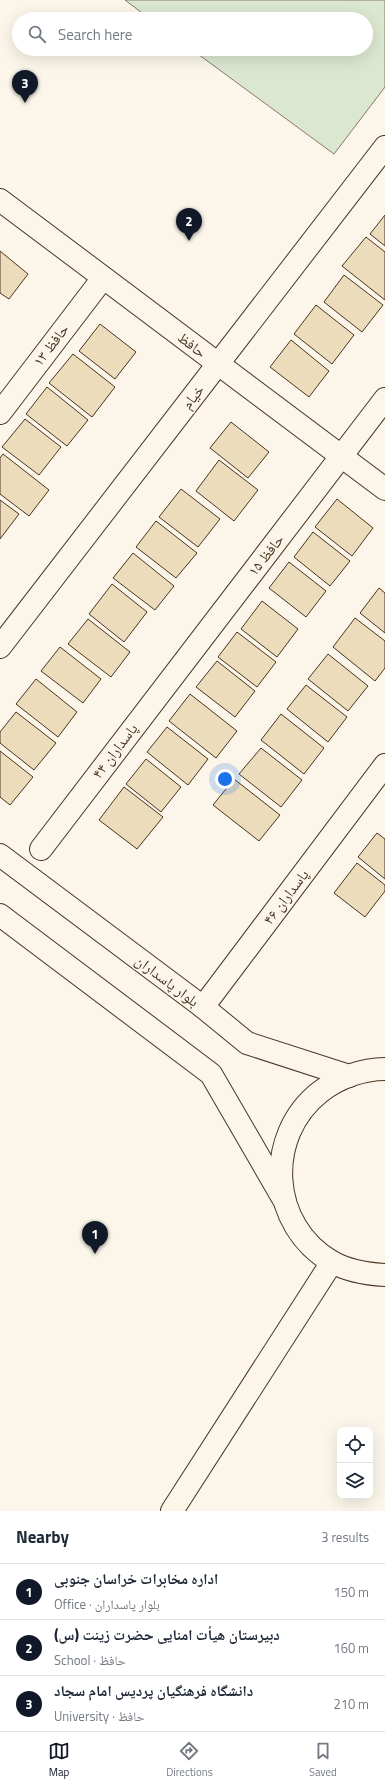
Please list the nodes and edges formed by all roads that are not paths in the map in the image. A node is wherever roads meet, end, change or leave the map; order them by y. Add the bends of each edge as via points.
1 (384, 151) edge
2 (0, 200) edge
3 (102, 278) junction
4 (218, 364) junction
5 (385, 399) edge
6 (0, 413) edge
7 (342, 456) junction
8 (385, 489) edge
9 (0, 647) edge
10 (190, 653) joint
11 (385, 765) edge
12 (41, 848) dead end
13 (0, 855) edge
14 (0, 916) edge
15 (203, 1007) junction
16 (385, 1069) edge
17 (349, 1076) junction
18 (284, 1200) junction
19 (332, 1262) junction
20 (385, 1276) edge
21 (172, 1511) edge

1 - 4 street, خیام
2 - 3 street, حافظ
3 - 4 street, حافظ
3 - 6 street, حافظ ۱۳
4 - 7 street, حافظ
4 - 9 street, خیام
5 - 7 street, حافظ ۱۵
7 - 8 street, حافظ
7 - 10 street, حافظ ۱۵
10 - 12 street, پاسداران ۴۴
11 - 15 street, پاسداران ۴۶
13 - 15 street, بلوار پاسداران
14 - 18 street via 211,1074
15 - 17 street, بلوار پاسداران via 246,1043
16 - 17 street
17 - 18 street via 331,1083 310,1100 294,1121 284,1146 280,1173
18 - 19 street via 294,1225 311,1246
19 - 20 street via 358,1272
19 - 21 street

